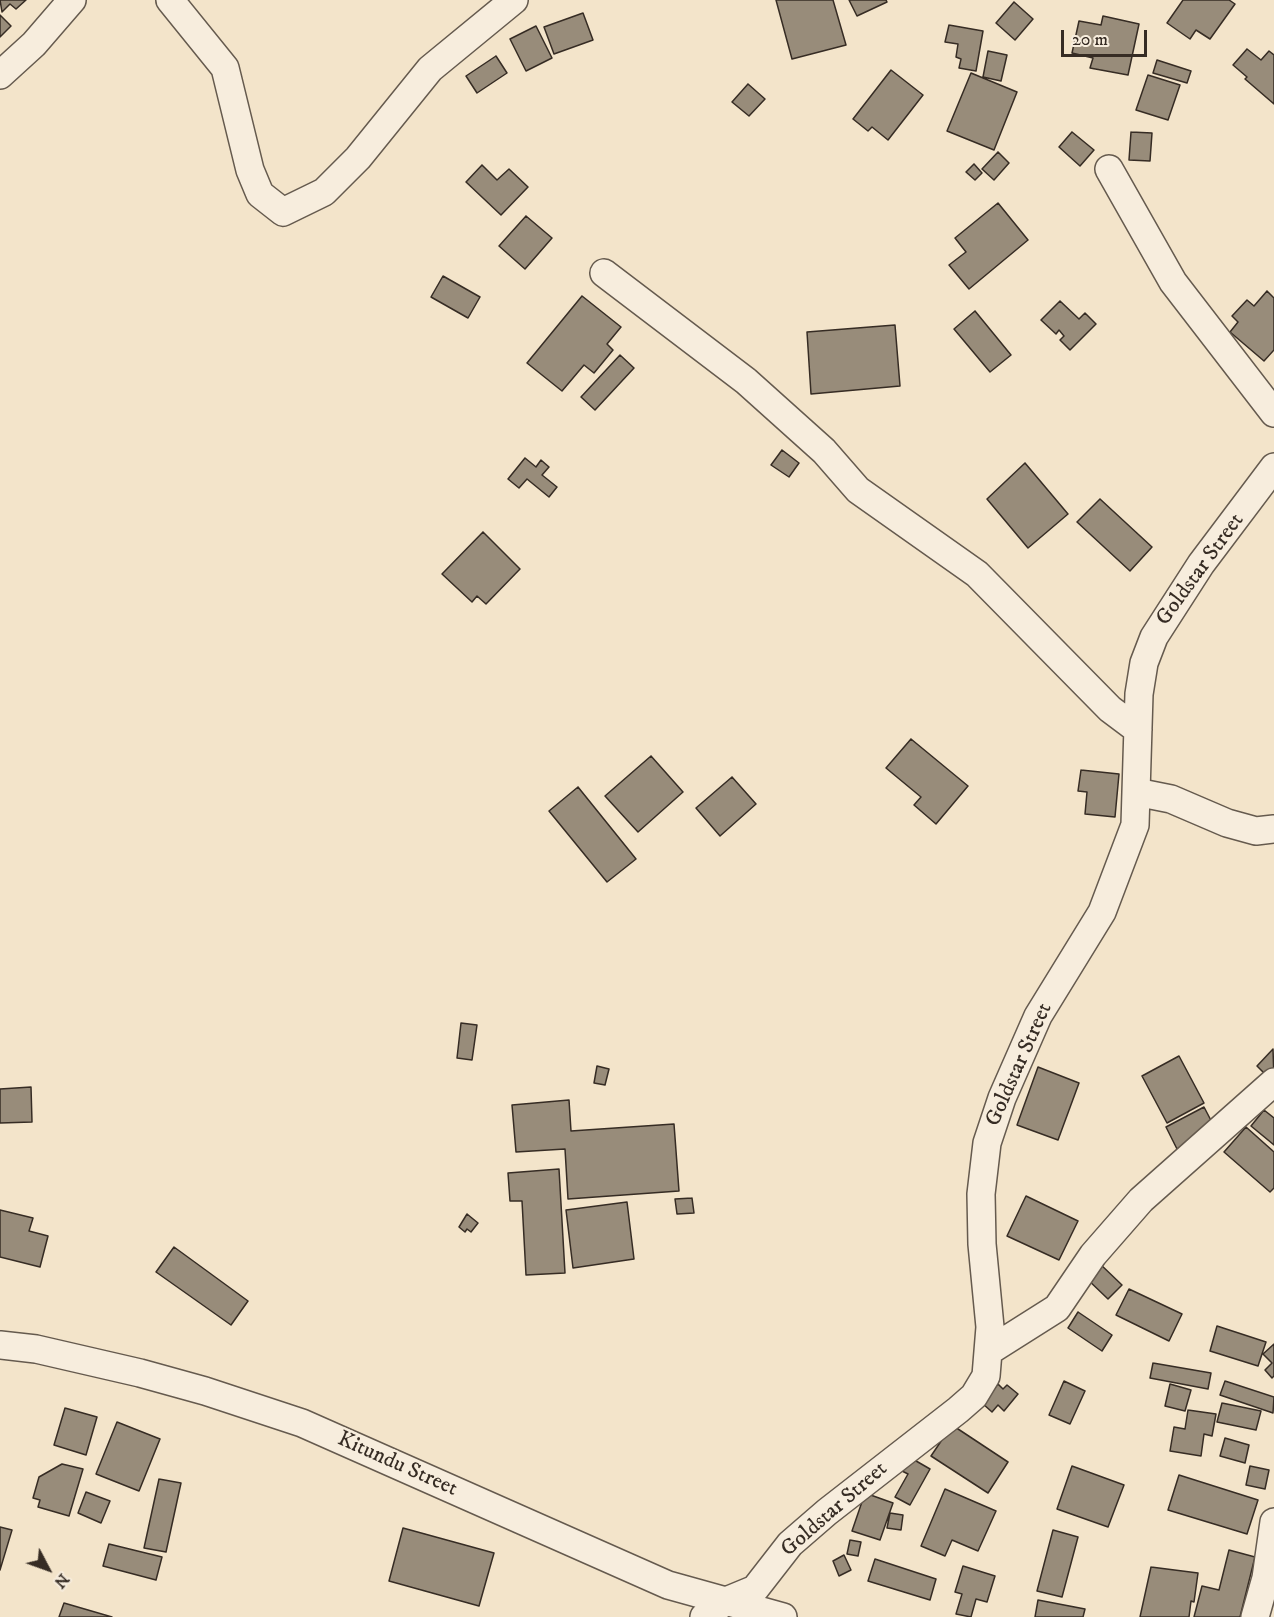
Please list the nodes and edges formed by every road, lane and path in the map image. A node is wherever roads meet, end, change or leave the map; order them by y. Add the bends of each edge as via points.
1 (72, 0) edge
2 (170, 0) edge
3 (514, 0) edge
4 (0, 75) edge
5 (1109, 169) dead end
6 (604, 273) dead end
7 (1274, 413) edge
8 (1271, 479) edge
9 (1138, 730) junction
10 (1136, 792) junction
11 (1274, 829) edge
12 (1274, 1082) edge
13 (0, 1345) edge
14 (989, 1351) junction
15 (1274, 1522) edge
16 (726, 1601) junction
17 (704, 1617) edge
18 (783, 1617) edge
19 (1255, 1617) edge

1 - 4 street via 34,44
2 - 3 street via 225,68 253,178 260,194 283,212 330,186 358,159 430,69
5 - 7 street via 1173,282
6 - 9 street via 746,381 824,452 858,490 977,574 1110,709
8 - 9 street, Goldstar Street via 1201,564 1154,637 1144,663
9 - 10 street, Goldstar Street
10 - 11 street via 1171,798 1227,823 1256,831
10 - 14 street, Goldstar Street via 1135,825 1102,912 1038,1016 987,1143 981,1194
12 - 14 street via 1141,1200 1093,1256 1057,1308
13 - 16 street, Kitundu Street via 36,1349 140,1373 302,1423 668,1585
14 - 16 street, Goldstar Street via 986,1376 974,1396 798,1538 755,1589
15 - 19 street via 1266,1578
16 - 17 street, Goldstar Street
16 - 18 street, Kitundu Street

